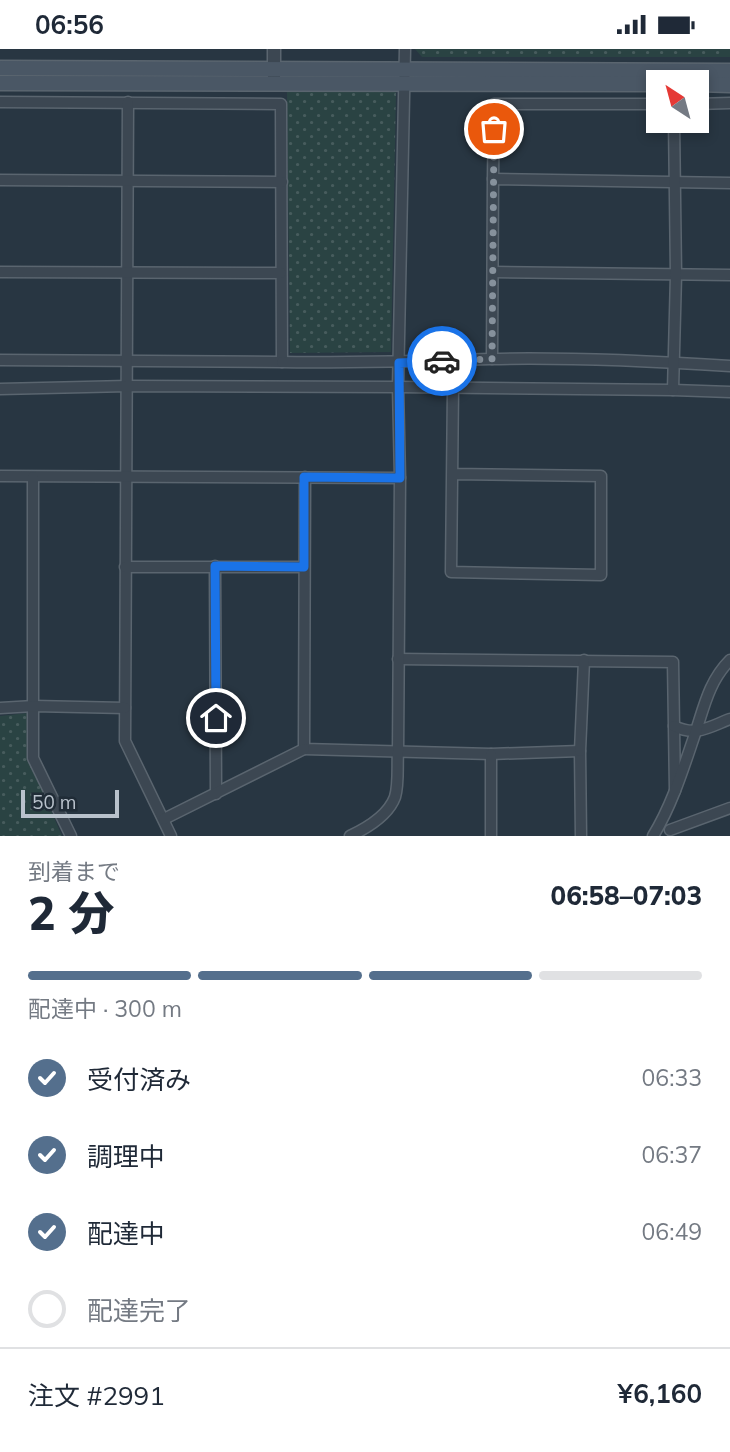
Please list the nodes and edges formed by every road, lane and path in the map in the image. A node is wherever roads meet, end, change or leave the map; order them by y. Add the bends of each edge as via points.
1 (274, 49) edge
2 (405, 49) edge
3 (0, 68) edge
4 (730, 71) edge
5 (274, 76) junction
6 (405, 77) junction
7 (0, 82) edge
8 (646, 84) edge
9 (709, 85) edge
10 (730, 85) edge
11 (128, 101) junction
12 (0, 102) edge
13 (730, 103) edge
14 (646, 104) edge
15 (709, 104) edge
16 (674, 133) edge
17 (493, 179) junction
18 (0, 180) edge
19 (128, 181) junction
20 (675, 181) junction
21 (282, 182) junction
22 (730, 183) edge
23 (0, 272) edge
24 (127, 272) junction
25 (493, 272) junction
26 (281, 273) junction
27 (676, 275) junction
28 (730, 275) edge
29 (492, 359) junction
30 (0, 360) edge
31 (126, 361) junction
32 (282, 362) junction
33 (399, 363) junction
34 (674, 363) junction
35 (730, 366) edge
36 (128, 386) junction
37 (398, 387) junction
38 (0, 389) edge
39 (453, 389) junction
40 (673, 390) junction
41 (730, 392) edge
42 (452, 474) junction
43 (0, 476) edge
44 (125, 476) junction
45 (33, 477) junction
46 (304, 477) junction
47 (400, 478) junction
48 (215, 566) junction
49 (125, 567) junction
50 (304, 567) junction
51 (398, 659) junction
52 (584, 660) junction
53 (730, 660) edge
54 (34, 706) junction
55 (0, 708) edge
56 (125, 708) junction
57 (730, 719) edge
58 (674, 726) junction
59 (696, 732) junction
60 (304, 750) junction
61 (580, 751) junction
62 (398, 752) junction
63 (491, 754) junction
64 (675, 791) junction
65 (216, 794) junction
66 (730, 808) edge
67 (164, 819) junction
68 (660, 824) junction
69 (672, 833) edge
70 (71, 836) edge
71 (171, 836) edge
72 (350, 836) edge
73 (491, 836) edge
74 (581, 836) edge
75 (653, 836) edge

1 - 5 street
2 - 6 street
3 - 5 main road
4 - 6 main road
5 - 6 main road
5 - 7 main road
6 - 8 main road
6 - 33 street
9 - 10 main road
11 - 12 street
11 - 19 street
11 - 21 street via 281,104
13 - 15 street
14 - 17 street via 494,104
16 - 20 street
17 - 20 street
17 - 25 street
18 - 19 street
19 - 21 street
19 - 24 street
20 - 22 street
20 - 27 street
21 - 26 street
23 - 24 street
24 - 26 street
24 - 31 street
25 - 27 street
25 - 29 street
26 - 32 street
27 - 28 street
27 - 34 street
29 - 33 street
29 - 34 street
30 - 31 street
31 - 32 street
31 - 36 street
32 - 33 street
33 - 37 street
34 - 35 street
34 - 40 street
36 - 37 street
36 - 38 street
36 - 44 street
37 - 39 street
37 - 47 street
39 - 40 street
39 - 42 street
40 - 41 street
42 - 42 street via 451,572 601,575 601,476
43 - 45 street
44 - 45 street
44 - 46 street
44 - 49 street
45 - 54 street
46 - 47 street
46 - 50 street
47 - 51 street
48 - 49 street
48 - 50 street
48 - 65 street
49 - 56 street
50 - 60 street
51 - 52 street
51 - 62 street
52 - 58 street via 673,662
52 - 61 street
53 - 59 street via 706,697
54 - 55 street
54 - 56 street
54 - 70 street via 33,758
56 - 67 street via 125,741
57 - 59 street
58 - 59 street
58 - 64 street
59 - 64 street
60 - 62 street
60 - 65 street
61 - 63 street
61 - 74 street
62 - 63 street
62 - 72 street via 395,797 382,816
63 - 73 street
64 - 68 street
65 - 67 street
66 - 69 street
67 - 71 street
68 - 69 street
68 - 75 street

